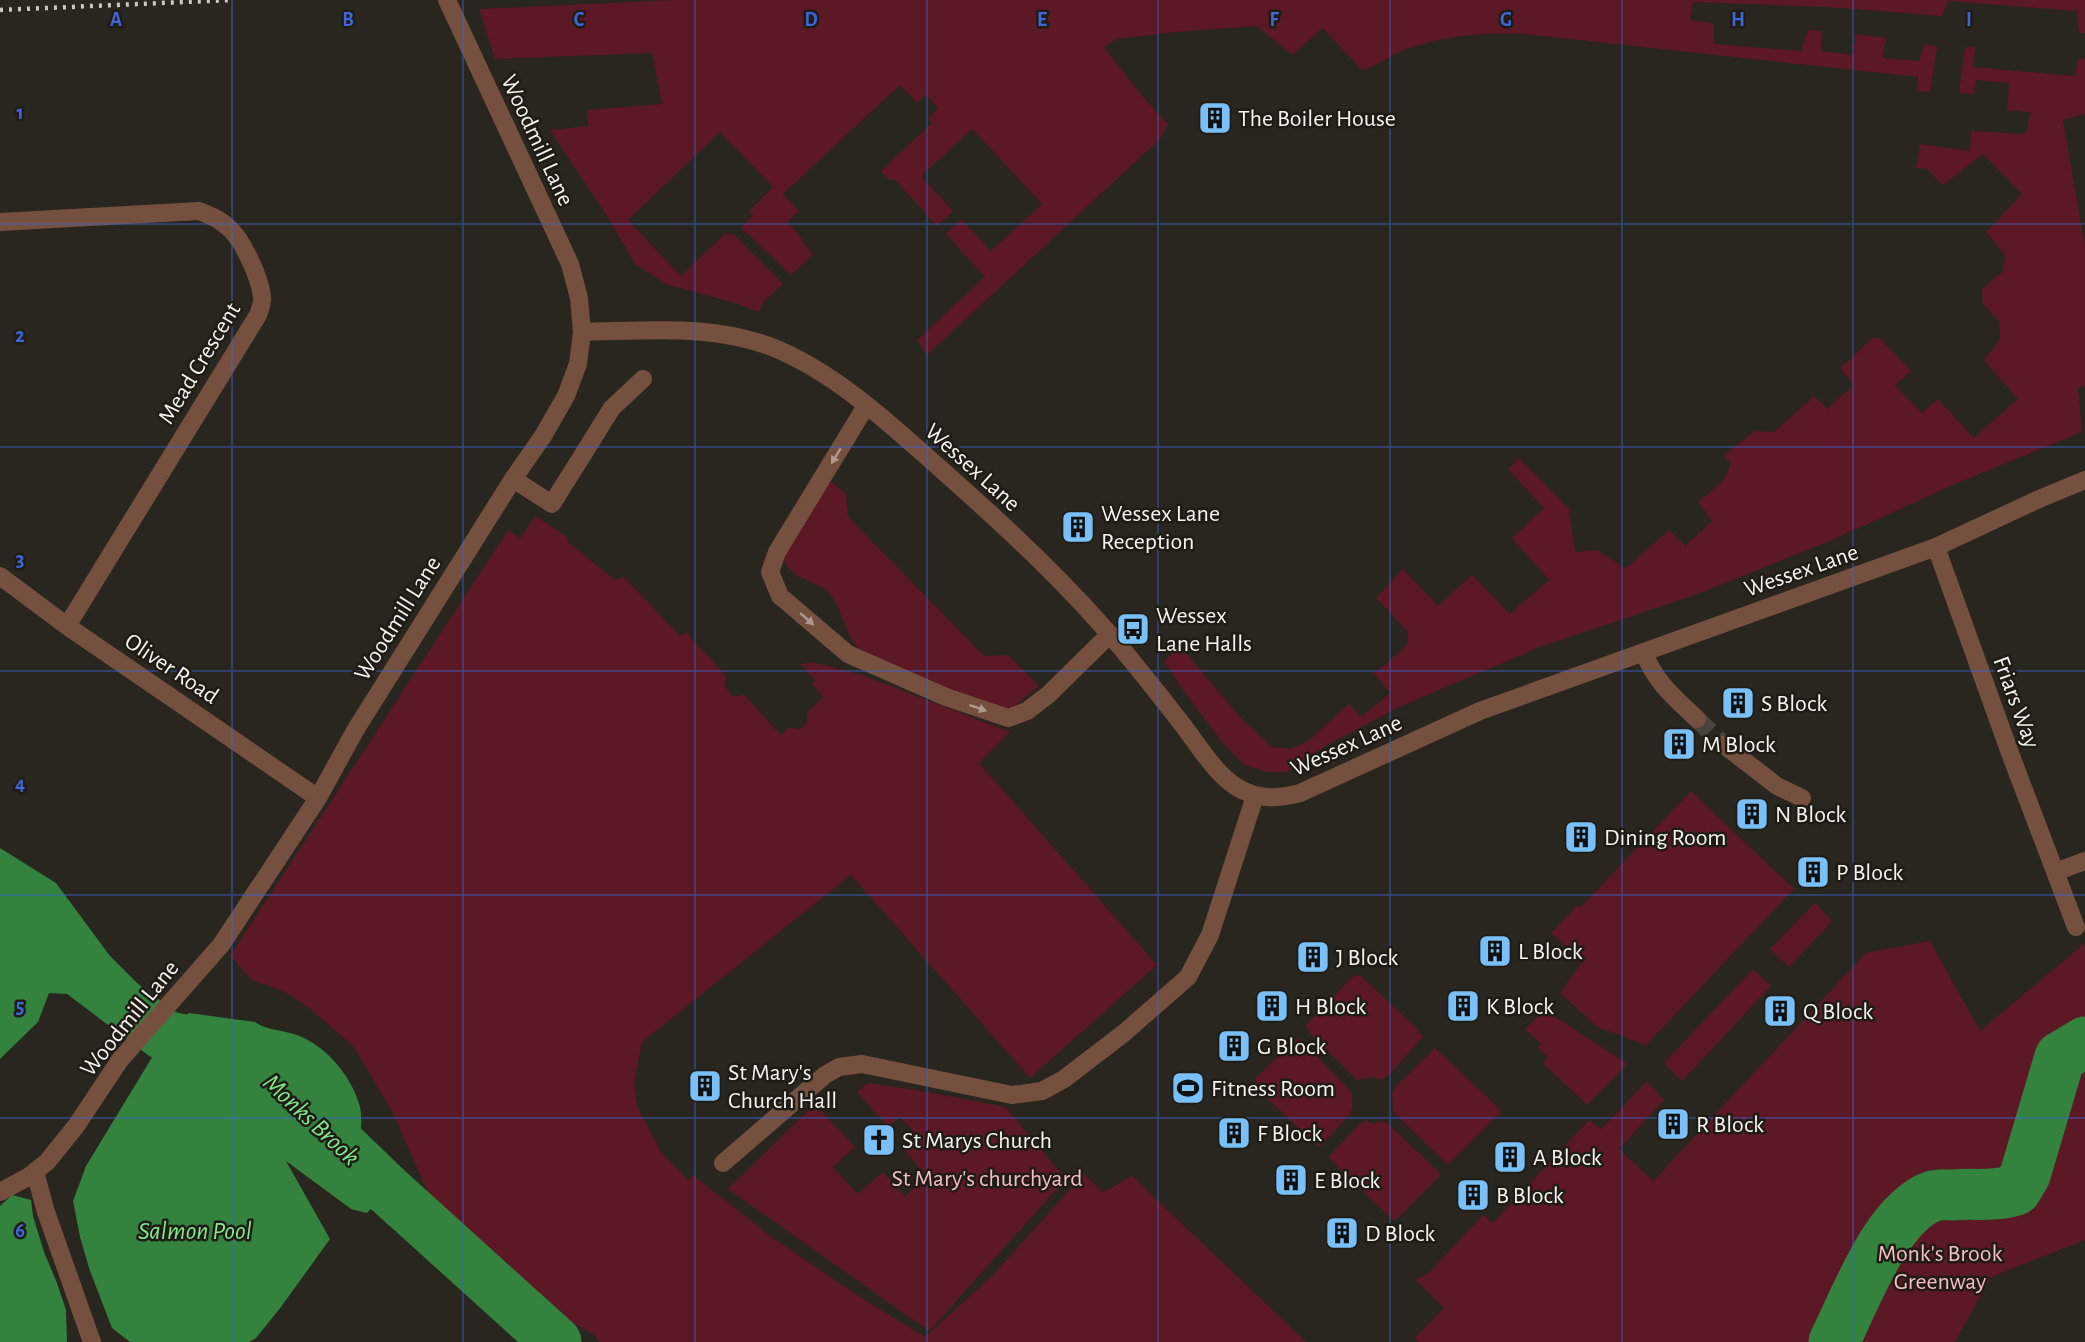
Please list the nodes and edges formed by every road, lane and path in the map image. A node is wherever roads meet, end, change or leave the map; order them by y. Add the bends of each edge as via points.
1 (447, 0) edge
2 (0, 222) edge
3 (582, 332) junction
4 (643, 379) dead end
5 (866, 406) junction
6 (513, 479) junction
7 (2085, 480) edge
8 (1936, 547) junction
9 (0, 576) edge
10 (67, 626) junction
11 (1110, 634) junction
12 (1644, 653) junction
13 (1697, 719) tunnel mouth
14 (1724, 745) tunnel mouth
15 (1255, 796) junction
16 (318, 798) junction
17 (1802, 798) dead end
18 (2085, 861) edge
19 (2055, 872) junction
20 (2076, 927) dead end
21 (723, 1163) dead end
22 (35, 1172) junction
23 (0, 1192) edge
24 (92, 1342) edge

1 - 3 street, Woodmill Lane via 570,264
2 - 10 street, Mead Crescent via 199,211 232,230 247,255 263,300 258,315
3 - 5 street, Wessex Lane via 707,332 750,339 809,365
3 - 6 street, Woodmill Lane via 578,364 566,396
4 - 6 street via 612,408 552,504
5 - 11 street, Wessex Lane via 1014,536
5 -> 11 street via 777,552 770,572 780,596 848,654 946,697 1008,718 1027,711 1048,695
6 - 16 street, Woodmill Lane via 356,729
7 - 8 street, Wessex Lane
8 - 12 street, Wessex Lane
8 - 19 street, Friars Way
9 - 10 street, Oliver Road
10 - 16 street, Oliver Road
11 - 15 street, Wessex Lane via 1218,772
12 - 13 street via 1664,687
12 - 15 street, Wessex Lane via 1480,711 1300,793
14 - 17 street via 1777,786
15 - 21 street via 1210,935 1188,977 1064,1079 1042,1091 1012,1095 862,1064 839,1067
16 - 22 street, Woodmill Lane via 220,945 120,1060 60,1147
18 - 19 street
19 - 20 street, Friars Way
22 - 23 street, Woodmill Lane
22 - 24 street

